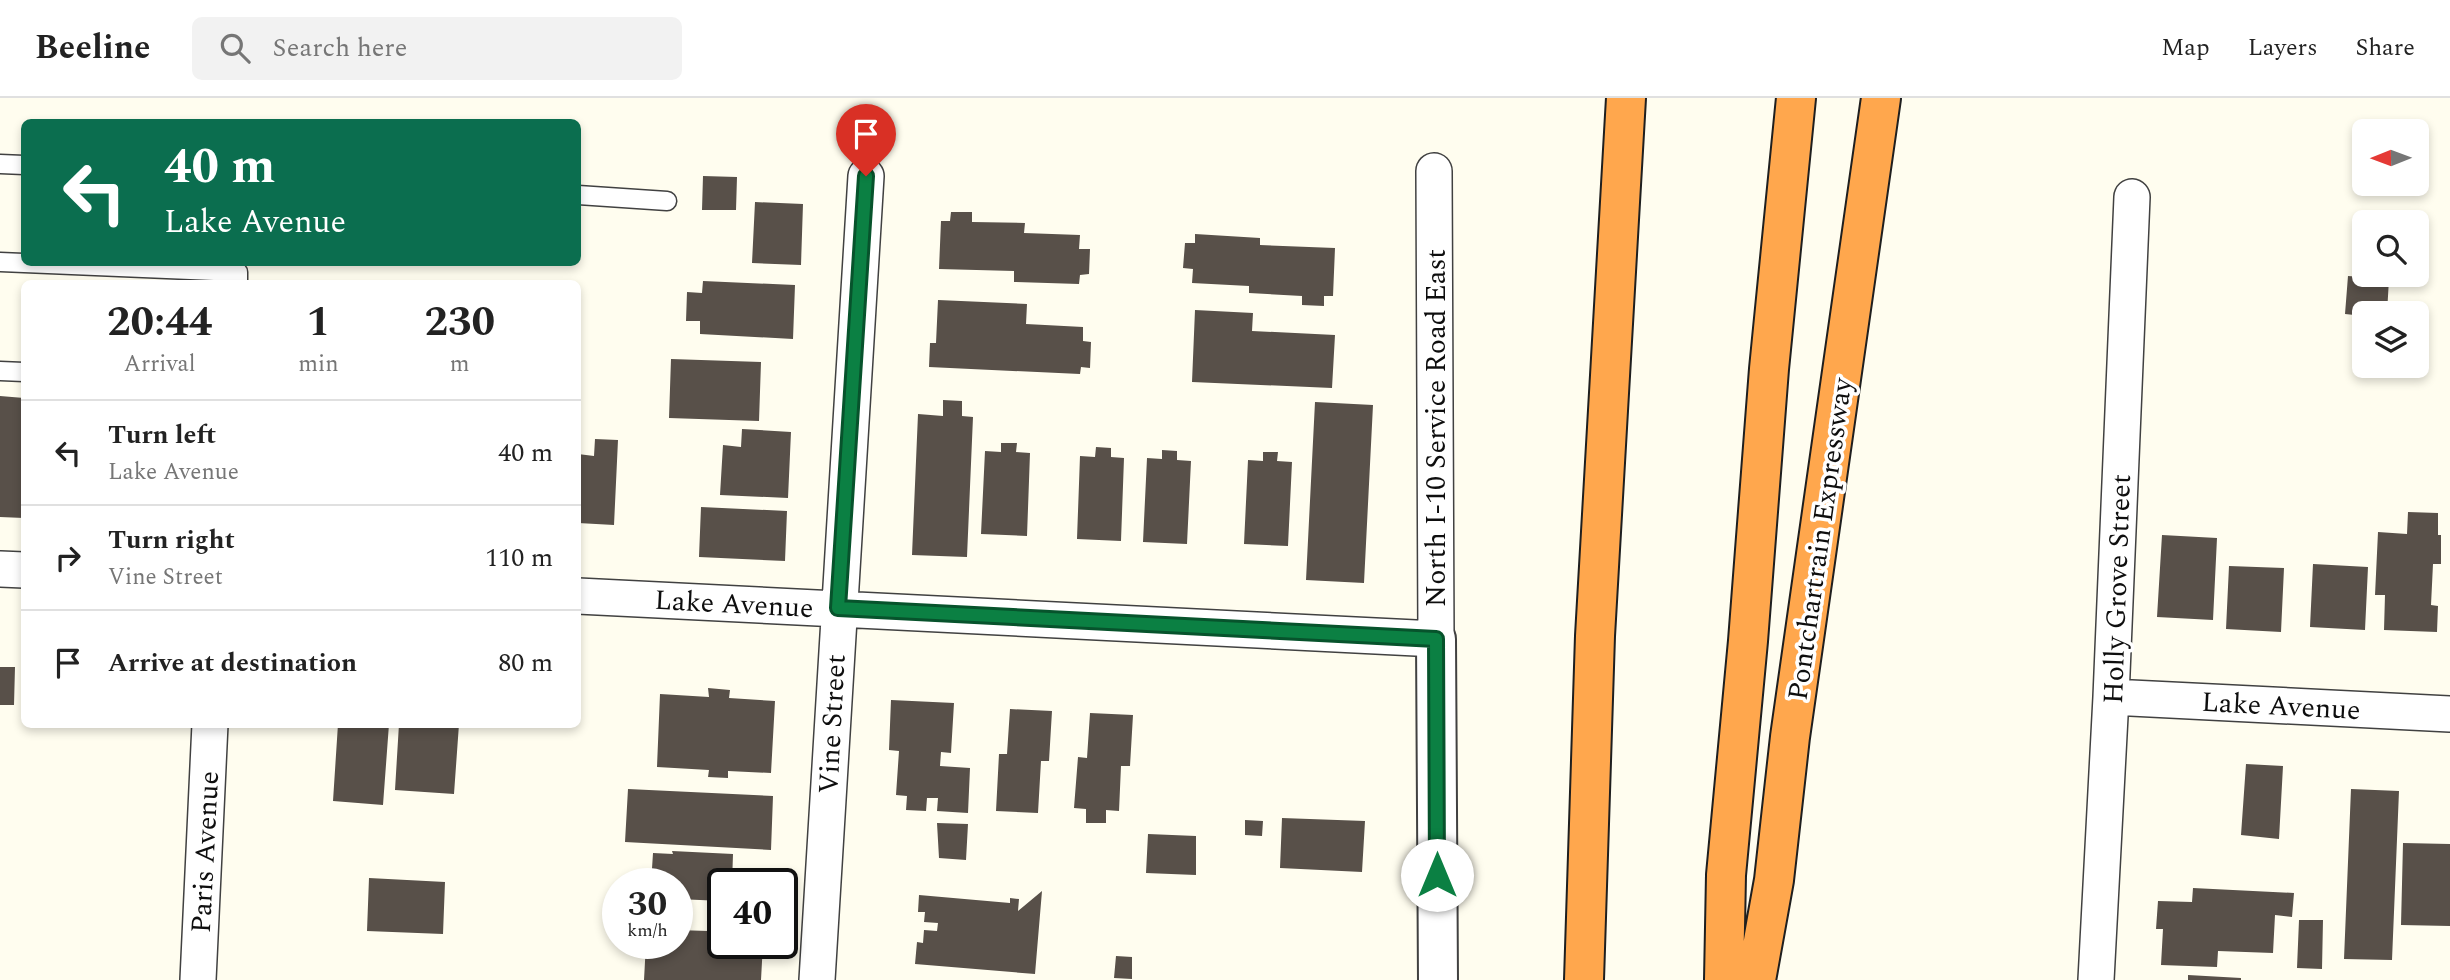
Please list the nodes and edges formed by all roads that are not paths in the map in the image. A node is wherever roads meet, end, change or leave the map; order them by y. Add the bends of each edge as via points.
1 (1626, 98) edge
2 (1796, 98) edge
3 (1881, 98) edge
4 (0, 164) edge
5 (21, 165) edge
6 (1434, 171) dead end
7 (866, 176) dead end
8 (581, 195) edge
9 (2132, 197) dead end
10 (667, 201) dead end
11 (0, 261) edge
12 (21, 262) edge
13 (99, 266) edge
14 (238, 273) edge
15 (0, 370) edge
16 (21, 372) edge
17 (0, 569) edge
18 (21, 570) edge
19 (581, 596) edge
20 (838, 608) junction
21 (1436, 639) junction
22 (2111, 697) junction
23 (2450, 714) edge
24 (210, 728) edge
25 (198, 980) edge
26 (817, 980) edge
27 (1438, 980) edge
28 (1584, 980) edge
29 (1724, 980) edge
30 (1756, 980) edge
31 (2096, 980) edge

1 - 28 highway via 1595,636
2 - 29 highway via 1726,875
3 - 30 highway, Pontchartrain Expressway via 1790,737 1774,880
4 - 5 lane
6 - 21 street, North I-10 Service Road East
7 - 20 street, Vine Street
8 - 10 lane
9 - 22 street, Holly Grove Street
11 - 12 lane
13 - 14 lane
15 - 16 lane
17 - 18 street
19 - 20 street, Lake Avenue
20 - 21 street, Lake Avenue
20 - 26 street, Vine Street
21 - 27 street, North I-10 Service Road East
22 - 23 street, Lake Avenue
22 - 31 street, Holly Grove Street
24 - 25 street, Paris Avenue

